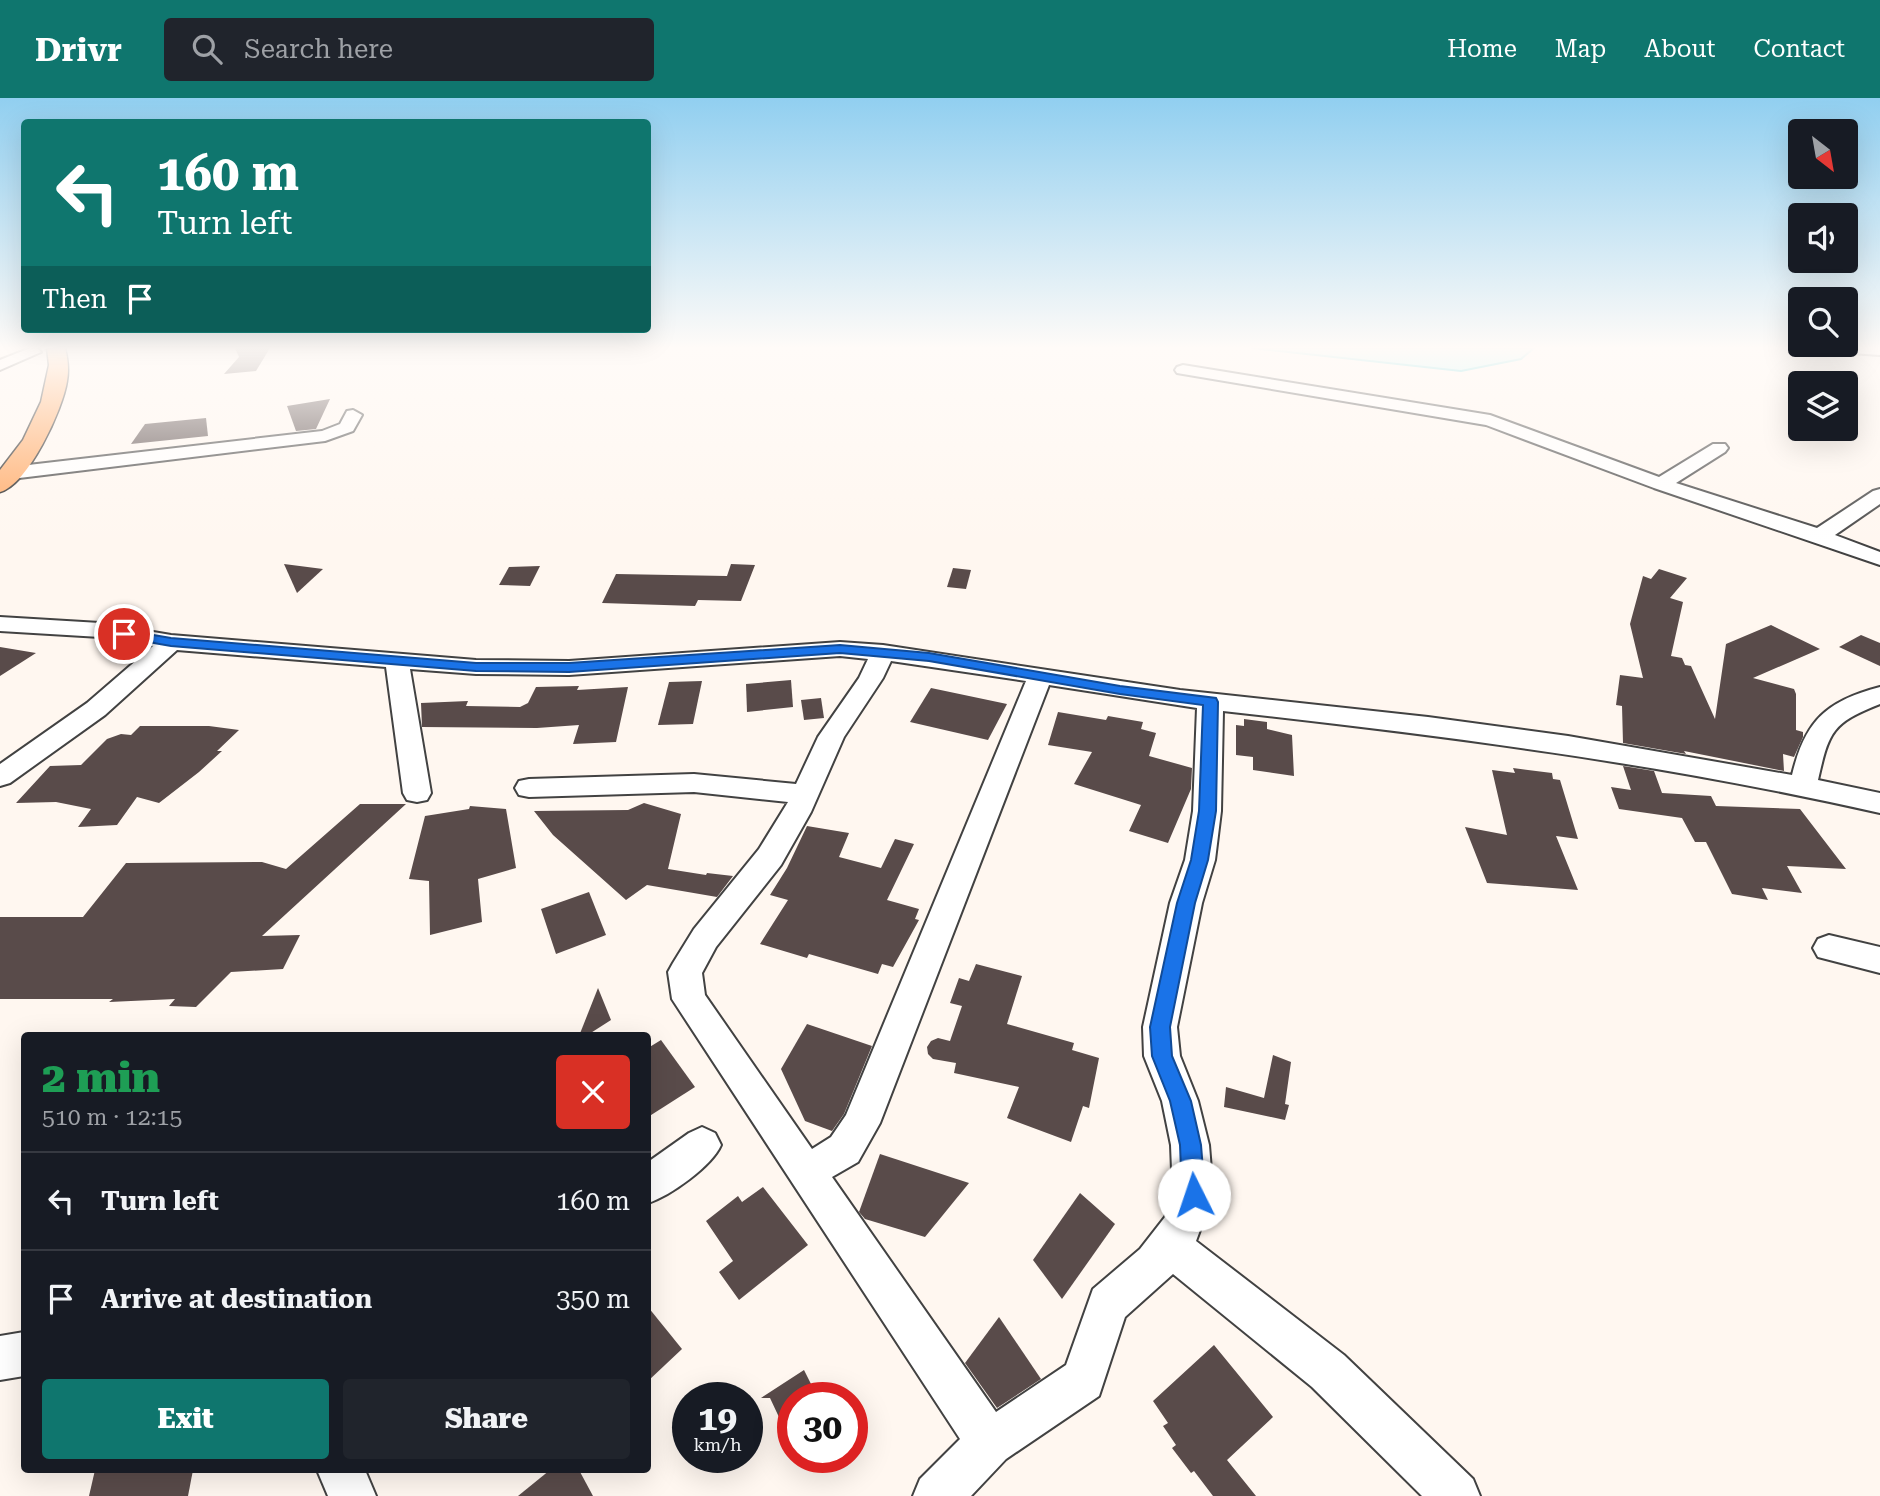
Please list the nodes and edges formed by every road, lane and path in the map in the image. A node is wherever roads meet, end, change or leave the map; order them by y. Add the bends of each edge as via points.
1 (30, 413) edge
2 (47, 413) edge
3 (1448, 413) edge
4 (353, 415) dead end
5 (1718, 448) dead end
6 (4, 473) edge
7 (1661, 484) junction
8 (1880, 495) edge
9 (1820, 536) junction
10 (1880, 559) edge
11 (0, 624) edge
12 (171, 642) junction
13 (883, 652) junction
14 (397, 660) junction
15 (1040, 677) junction
16 (1873, 701) edge
17 (1210, 702) junction
18 (0, 777) edge
19 (1803, 786) junction
20 (529, 788) dead end
21 (417, 793) dead end
22 (806, 794) junction
23 (1880, 803) edge
24 (1829, 948) dead end
25 (1880, 960) edge
26 (702, 1145) dead end
27 (804, 1170) junction
28 (651, 1183) edge
29 (1169, 1245) junction
30 (21, 1354) edge
31 (0, 1358) edge
32 (990, 1443) junction
33 (342, 1473) edge
34 (352, 1496) edge
35 (937, 1496) edge
36 (1456, 1496) edge

1 - 6 main road
2 - 6 main road
3 - 7 street via 1490,420
4 - 6 street via 347,427 325,436
5 - 7 street
7 - 9 street
8 - 9 street
9 - 10 street
11 - 12 street via 100,630
12 - 14 street
12 - 18 street via 96,709
13 - 14 street via 840,649 569,668
13 - 15 street
13 - 22 street via 872,678 831,737
14 - 21 street
15 - 17 street
15 - 27 street via 861,1122 848,1149
16 - 19 street via 1828,717 1815,738
17 - 19 street via 1520,738
17 - 29 street via 1208,811 1160,1027 1162,1056 1180,1101 1190,1145 1194,1195 1181,1229
19 - 23 street
20 - 22 street via 694,783
22 - 27 street via 770,857 705,938 685,972 690,999
24 - 25 street
26 - 28 street
27 - 32 street
29 - 32 street via 1155,1264 1108,1304 1083,1380
29 - 36 street via 1328,1371
30 - 31 street
32 - 35 street
33 - 34 street

